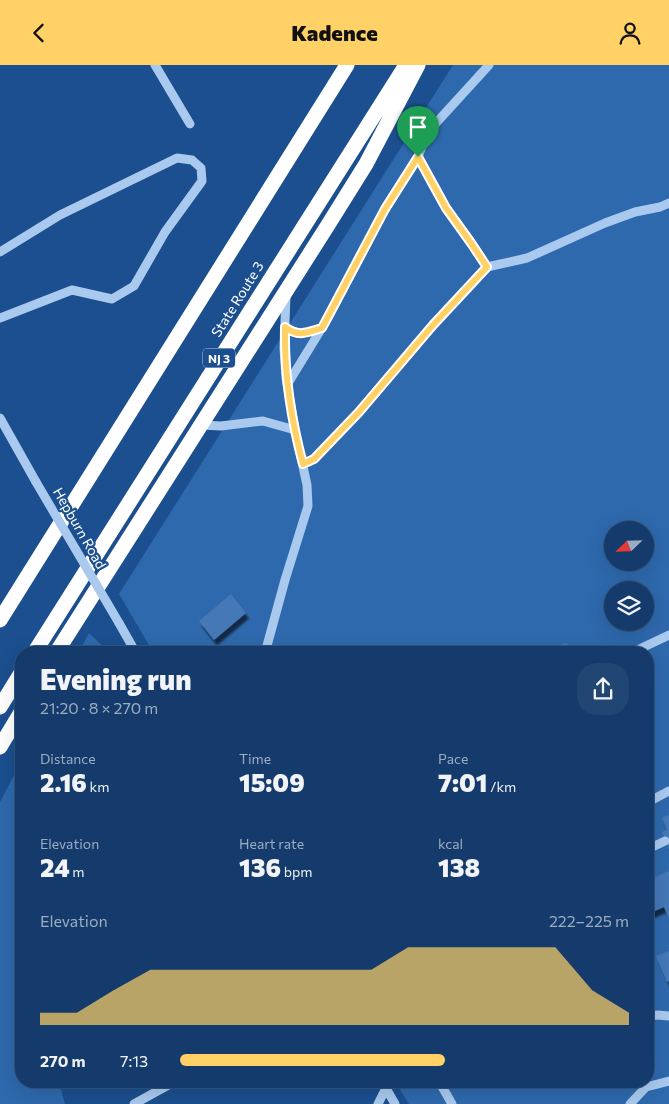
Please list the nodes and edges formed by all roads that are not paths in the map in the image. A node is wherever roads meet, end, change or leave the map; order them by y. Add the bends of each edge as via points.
1 (155, 65) edge
2 (347, 65) edge
3 (406, 65) edge
4 (418, 65) edge
5 (489, 65) edge
6 (190, 124) dead end
7 (418, 157) junction
8 (669, 203) edge
9 (0, 251) edge
10 (487, 267) junction
11 (286, 292) junction
12 (0, 318) edge
13 (285, 327) junction
14 (322, 328) junction
15 (288, 385) junction
16 (0, 418) edge
17 (201, 425) junction
18 (295, 430) junction
19 (303, 464) junction
20 (0, 620) edge
21 (669, 635) edge
22 (38, 646) edge
23 (60, 646) edge
24 (132, 646) edge
25 (266, 646) edge
26 (646, 646) edge
27 (15, 683) edge
28 (0, 707) edge
29 (15, 722) edge
30 (0, 747) edge
31 (669, 791) edge
32 (654, 799) edge
33 (665, 841) dead end
34 (654, 846) edge
35 (654, 1015) edge
36 (669, 1016) edge
37 (669, 1081) edge
38 (654, 1084) edge
39 (163, 1088) edge
40 (383, 1088) edge
41 (386, 1088) edge
42 (443, 1088) edge
43 (643, 1088) edge
44 (134, 1104) edge
45 (378, 1104) edge
46 (394, 1104) edge
47 (452, 1104) edge
48 (630, 1104) edge

1 - 6 street
2 - 20 highway
3 - 22 highway, State Route 3 / NJ 3
4 - 11 highway via 366,164
5 - 7 street via 426,136
7 - 10 street via 446,208
7 - 14 street via 385,209
8 - 10 street via 605,223 526,258
9 - 12 street via 60,215 177,158 192,161 201,168 202,181 165,232 134,286 112,299 72,290
10 - 19 street via 359,412 314,459
11 - 13 street
11 - 17 highway
13 - 14 street via 300,334
13 - 15 street
14 - 15 street
15 - 18 street
16 - 24 street, Hepburn Road, bridge
17 - 18 street via 263,421
17 - 23 highway
18 - 19 street
19 - 25 street via 308,507
21 - 26 street
27 - 28 highway
29 - 30 highway
31 - 32 street
33 - 34 street
35 - 36 street
37 - 38 street
39 - 44 street
40 - 45 street
41 - 46 street
42 - 47 street
43 - 48 street

